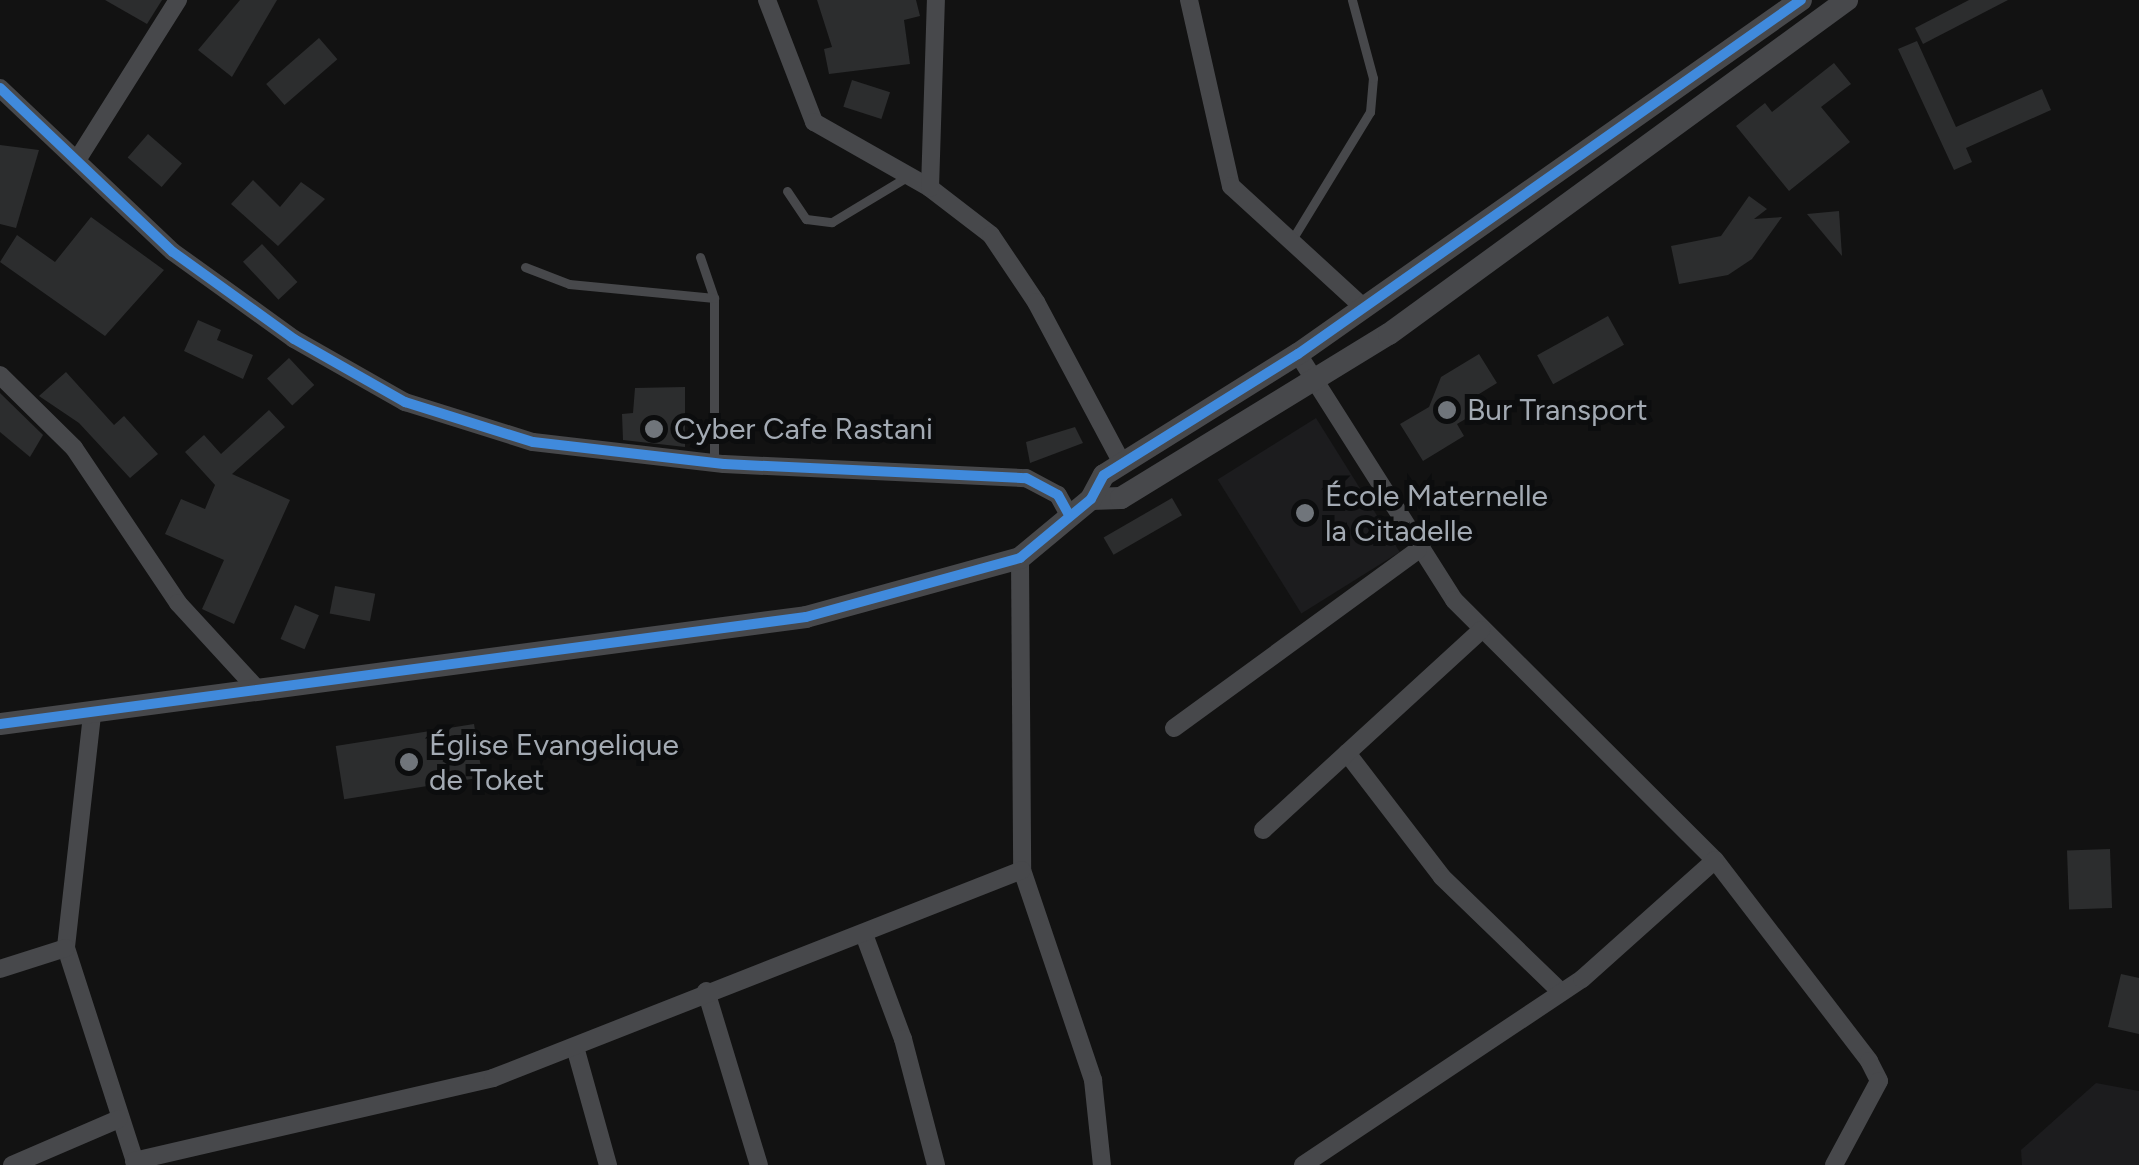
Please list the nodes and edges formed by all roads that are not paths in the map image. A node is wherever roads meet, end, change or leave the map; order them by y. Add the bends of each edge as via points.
1 (178, 0) edge
2 (767, 0) edge
3 (936, 0) edge
4 (1188, 0) edge
5 (1352, 0) edge
6 (1801, 0) edge
7 (1847, 0) edge
8 (0, 88) edge
9 (79, 157) junction
10 (909, 175) junction
11 (930, 188) junction
12 (787, 191) dead end
13 (1294, 238) junction
14 (700, 258) dead end
15 (525, 266) dead end
16 (714, 298) junction
17 (1364, 308) junction
18 (1298, 354) junction
19 (0, 376) edge
20 (1314, 379) junction
21 (714, 463) junction
22 (1122, 463) junction
23 (1091, 499) junction
24 (1070, 515) junction
25 (1418, 550) junction
26 (1020, 558) junction
27 (1481, 630) junction
28 (259, 692) junction
29 (92, 715) junction
30 (0, 724) edge
31 (1174, 728) dead end
32 (1347, 753) junction
33 (1263, 830) dead end
34 (1715, 860) junction
35 (1022, 870) junction
36 (865, 937) junction
37 (66, 948) junction
38 (0, 969) edge
39 (1560, 990) junction
40 (706, 991) junction
41 (575, 1047) junction
42 (120, 1119) junction
43 (135, 1163) edge
44 (12, 1165) edge
45 (608, 1165) edge
46 (760, 1165) edge
47 (936, 1165) edge
48 (1102, 1165) edge
49 (1304, 1165) edge
50 (1834, 1165) edge

1 - 9 street
2 - 10 street via 814,122
3 - 11 street
4 - 13 street via 1231,186
5 - 13 lane via 1372,78 1370,112
6 - 17 street
7 - 20 street via 1482,268
8 - 9 street
9 - 21 street via 173,252 294,339 405,402 533,442
10 - 11 street
10 - 12 lane via 832,222 806,219
11 - 22 street via 990,236 1036,302
13 - 17 street
14 - 16 lane
15 - 16 lane via 586,287
16 - 21 lane
17 - 18 street
18 - 20 street
18 - 22 street
19 - 28 street via 74,448 178,604
20 - 23 street via 1121,498
20 - 25 street
21 - 24 street via 1026,478 1058,495
22 - 23 street
23 - 24 street
24 - 26 street
25 - 27 street
25 - 31 street
26 - 28 street via 806,617
26 - 35 street
27 - 32 street
27 - 34 street
28 - 29 street
29 - 30 street
29 - 37 street
32 - 33 street
32 - 39 street via 1442,878
34 - 39 street
34 - 50 street via 1879,1081
35 - 36 street
35 - 48 street via 1093,1080
36 - 40 street
36 - 47 street via 903,1038
37 - 38 street
37 - 42 street
39 - 49 street
40 - 41 street
40 - 46 street
41 - 43 street via 376,1111
41 - 45 street
42 - 43 street
42 - 44 street

